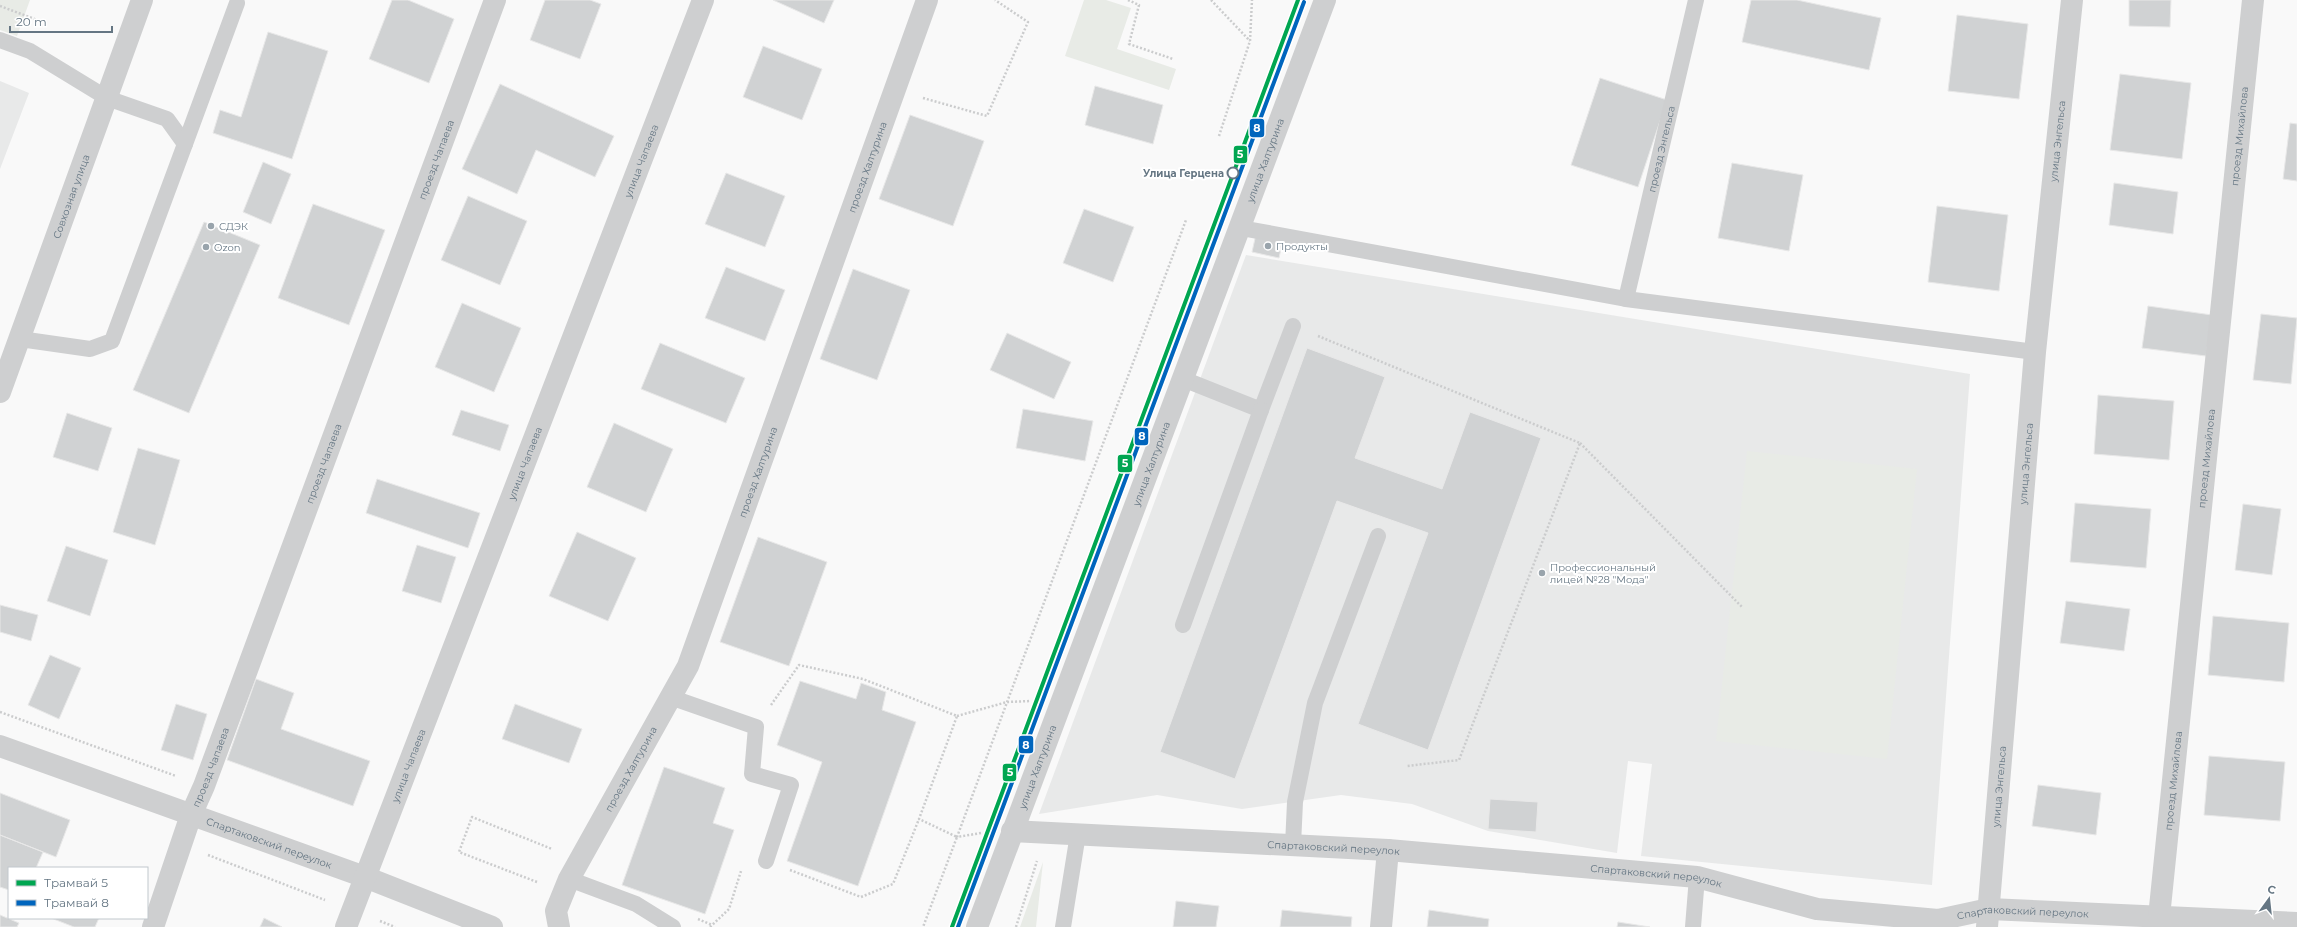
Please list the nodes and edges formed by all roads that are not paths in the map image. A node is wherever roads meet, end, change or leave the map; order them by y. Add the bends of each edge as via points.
1 (142, 0) edge
2 (495, 0) edge
3 (704, 0) edge
4 (927, 0) edge
5 (1325, 0) edge
6 (1696, 0) edge
7 (2072, 0) edge
8 (2253, 0) edge
9 (237, 3) dead end
10 (0, 40) edge
11 (107, 98) junction
12 (185, 144) junction
13 (1241, 228) junction
14 (1626, 298) junction
15 (1294, 326) road end
16 (20, 338) junction
17 (2035, 352) junction
18 (1183, 380) junction
19 (0, 392) edge
20 (1260, 410) junction
21 (1378, 536) dead end
22 (1183, 625) dead end
23 (670, 698) junction
24 (0, 746) edge
25 (191, 814) junction
26 (1012, 831) junction
27 (1078, 834) junction
28 (1293, 845) junction
29 (1388, 850) junction
30 (766, 861) road end
31 (1697, 876) junction
32 (365, 877) junction
33 (570, 879) junction
34 (2160, 917) junction
35 (1988, 918) edge
36 (2297, 923) edge
37 (153, 927) edge
38 (346, 927) edge
39 (492, 927) edge
40 (559, 927) edge
41 (673, 927) edge
42 (977, 927) edge
43 (1062, 927) edge
44 (1380, 927) edge
45 (1693, 927) edge

1 - 11 street, Совхозная улица
2 - 25 street, проезд Чапаева via 204,786
3 - 32 street, улица Чапаева
4 - 23 street, проезд Халтурина via 688,666
5 - 13 street, улица Халтурина
6 - 14 lane, проезд Энгельса
7 - 17 street, улица Энгельса
8 - 34 street, проезд Михайлова
9 - 12 lane
10 - 11 lane via 30,51
11 - 12 lane via 167,119
11 - 16 street, Совхозная улица
12 - 16 lane via 112,341 90,349
13 - 14 lane
13 - 18 street, улица Халтурина
14 - 17 lane
15 - 20 lane
16 - 19 street, Совхозная улица
17 - 35 street, улица Энгельса
18 - 20 lane
18 - 26 street, улица Халтурина
20 - 22 lane
21 - 28 lane via 1315,703 1295,802
23 - 30 lane via 756,727 752,774 791,786
23 - 33 street, проезд Халтурина
24 - 25 street, Спартаковский переулок
25 - 32 street, Спартаковский переулок
25 - 37 street, проезд Чапаева
26 - 27 street, Спартаковский переулок
26 - 42 street, улица Халтурина
27 - 28 street, Спартаковский переулок
27 - 43 lane
28 - 29 street, Спартаковский переулок
29 - 31 street, Спартаковский переулок
29 - 44 street
31 - 35 street, Спартаковский переулок via 1817,909 1938,920
31 - 45 lane
32 - 38 street, улица Чапаева
32 - 39 street, Спартаковский переулок
33 - 40 street, проезд Халтурина via 556,911
33 - 41 lane via 636,904
34 - 35 street, Спартаковский переулок
34 - 36 street, Спартаковский переулок

